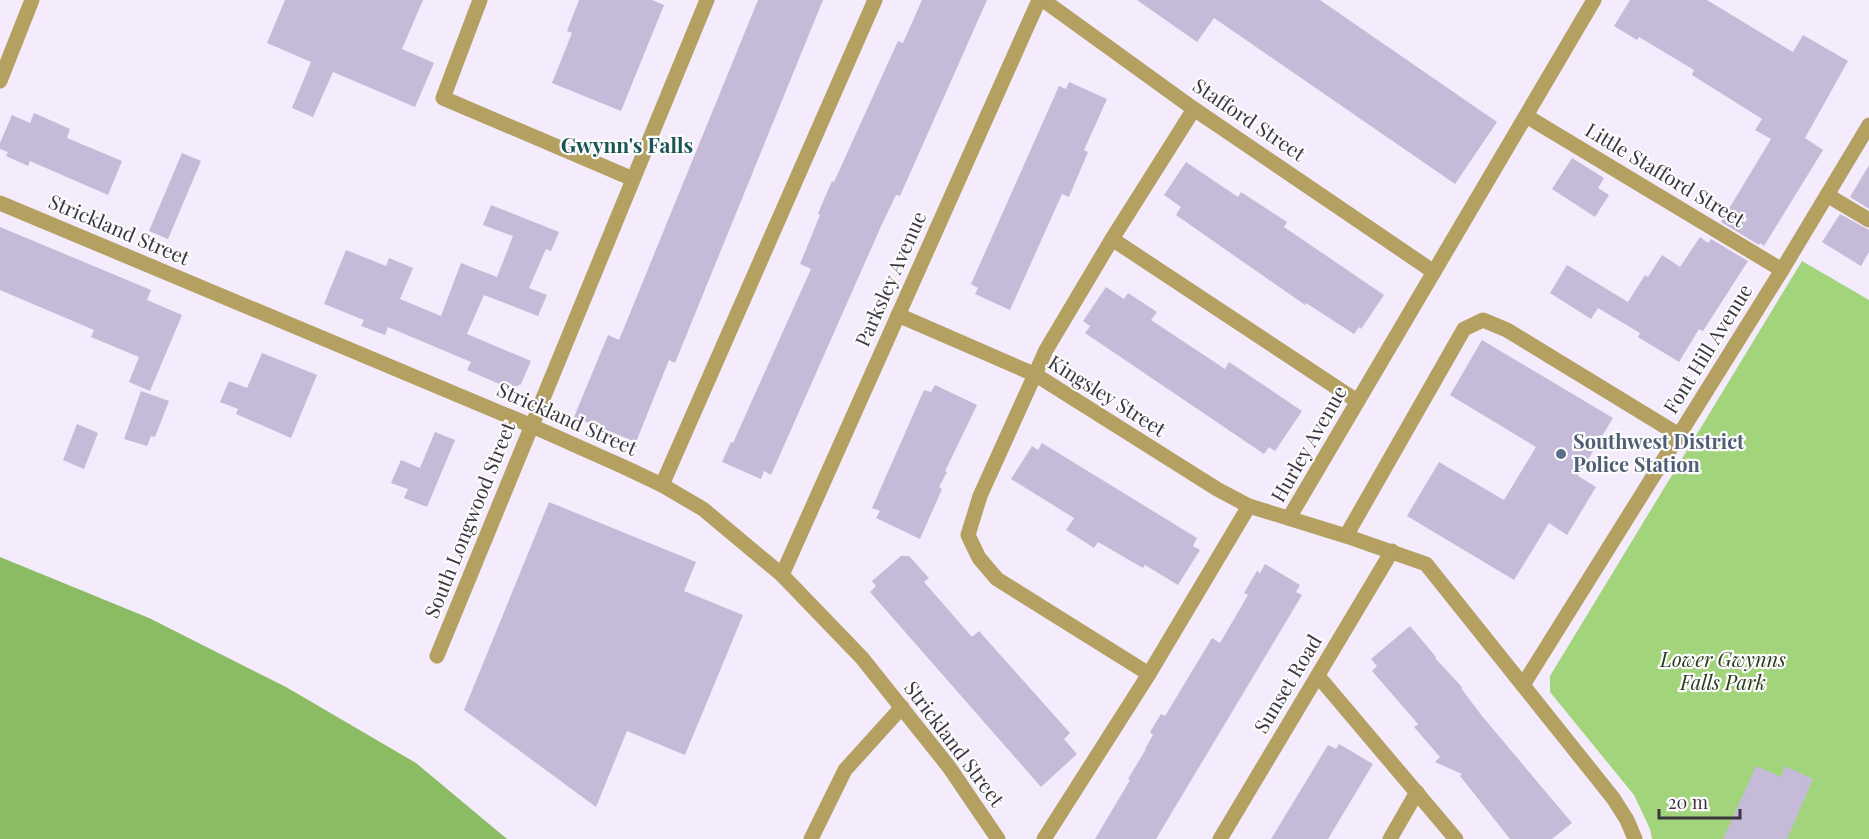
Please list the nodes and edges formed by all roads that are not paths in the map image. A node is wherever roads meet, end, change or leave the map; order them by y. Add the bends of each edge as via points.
1 (32, 0) edge
2 (480, 0) edge
3 (707, 0) edge
4 (875, 0) edge
5 (1041, 0) edge
6 (1594, 0) edge
7 (0, 81) edge
8 (1194, 109) junction
9 (1526, 116) junction
10 (1869, 125) edge
11 (633, 179) junction
12 (1827, 195) junction
13 (0, 202) edge
14 (1869, 220) edge
15 (1112, 239) junction
16 (1782, 270) junction
17 (1434, 272) junction
18 (898, 315) junction
19 (1035, 375) junction
20 (1358, 401) junction
21 (532, 426) junction
22 (1679, 435) junction
23 (662, 485) junction
24 (1249, 506) junction
25 (1289, 518) junction
26 (1346, 536) junction
27 (1392, 551) junction
28 (782, 574) junction
29 (437, 656) dead end
30 (1149, 674) junction
31 (1318, 676) junction
32 (1523, 685) junction
33 (902, 707) junction
34 (1417, 792) junction
35 (811, 839) edge
36 (998, 839) edge
37 (1044, 839) edge
38 (1220, 839) edge
39 (1390, 839) edge
40 (1456, 839) edge
41 (1635, 839) edge

1 - 7 street
2 - 11 street via 442,98
3 - 11 street, South Longwood Street
4 - 23 street
5 - 8 street, Stafford Street
5 - 18 street, Parksley Avenue
6 - 9 street, Hurley Avenue
8 - 15 street
8 - 17 street, Stafford Street
9 - 16 street, Little Stafford Street
9 - 17 street, Hurley Avenue
10 - 12 street, Font Hill Avenue
11 - 21 street, South Longwood Street
12 - 14 street
12 - 16 street, Font Hill Avenue
13 - 21 street, Strickland Street
15 - 19 street
15 - 20 street
16 - 22 street, Font Hill Avenue
17 - 20 street, Hurley Avenue
18 - 19 street, Kingsley Street
18 - 28 street, Parksley Avenue
19 - 24 street, Kingsley Street
19 - 30 street via 980,496 968,535 979,558 997,579
20 - 25 street, Hurley Avenue
21 - 23 street, Strickland Street
21 - 29 street, South Longwood Street
22 - 26 street via 1507,330 1483,320 1464,329
22 - 32 street, Font Hill Avenue
23 - 28 street, Strickland Street via 703,509
24 - 25 street, Kingsley Street
24 - 30 street
25 - 26 street, Hurley Avenue
26 - 27 street, Hurley Avenue
27 - 31 street, Sunset Road
27 - 32 street, Hurley Avenue via 1426,564
28 - 33 street, Strickland Street via 862,658
30 - 37 street
31 - 34 street
31 - 38 street, Sunset Road
32 - 41 street, Hurley Avenue via 1613,798
33 - 35 street via 845,770
33 - 36 street, Strickland Street
34 - 39 street
34 - 40 street

